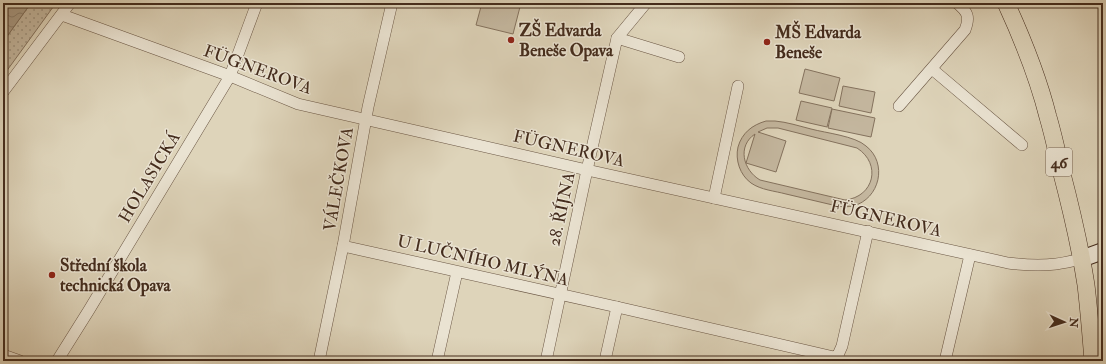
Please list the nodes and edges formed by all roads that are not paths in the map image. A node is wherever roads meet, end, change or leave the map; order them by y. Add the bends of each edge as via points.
1 (70, 3) edge
2 (257, 3) edge
3 (392, 3) edge
4 (646, 3) edge
5 (957, 3) edge
6 (1006, 3) edge
7 (62, 15) junction
8 (617, 38) junction
9 (679, 57) dead end
10 (932, 69) junction
11 (230, 76) junction
12 (738, 86) dead end
13 (3, 92) edge
14 (899, 106) dead end
15 (366, 119) junction
16 (1022, 144) dead end
17 (587, 170) junction
18 (714, 198) junction
19 (868, 231) junction
20 (343, 246) junction
21 (1103, 251) edge
22 (970, 254) junction
23 (1081, 259) junction
24 (457, 272) junction
25 (561, 295) junction
26 (617, 307) junction
27 (3, 355) edge
28 (606, 356) dead end
29 (838, 358) edge
30 (20, 361) edge
31 (57, 361) edge
32 (318, 361) edge
33 (437, 361) edge
34 (546, 361) edge
35 (945, 361) edge
36 (1092, 361) edge

1 - 7 street
2 - 11 street, HOLASICKÁ
3 - 15 street, VÁLEČKOVA
4 - 8 street, 28. ŘÍJNA
5 - 10 street via 965,9 965,30
6 - 23 main road, 46 via 1029,56 1048,116
7 - 11 street, FÜGNEROVA
7 - 13 street
8 - 9 street
8 - 17 street, 28. ŘÍJNA
10 - 14 street
10 - 16 street
11 - 15 street, FÜGNEROVA via 298,104
11 - 31 street, HOLASICKÁ
12 - 18 street
15 - 17 street, FÜGNEROVA
15 - 20 street, VÁLEČKOVA
17 - 18 street, FÜGNEROVA
17 - 25 street, 28. ŘÍJNA
18 - 19 street, FÜGNEROVA
19 - 22 street, FÜGNEROVA
19 - 29 street, U LUČNÍHO MLÝNA
20 - 24 street, U LUČNÍHO MLÝNA
20 - 32 street, VÁLEČKOVA
21 - 23 street
22 - 23 street, FÜGNEROVA via 1023,265 1057,264
22 - 35 street
23 - 36 main road, 46 via 1088,299
24 - 25 street, U LUČNÍHO MLÝNA
24 - 33 street
25 - 26 street, U LUČNÍHO MLÝNA
25 - 34 street, 28. ŘÍJNA
26 - 28 street
26 - 29 street, U LUČNÍHO MLÝNA
27 - 30 street

